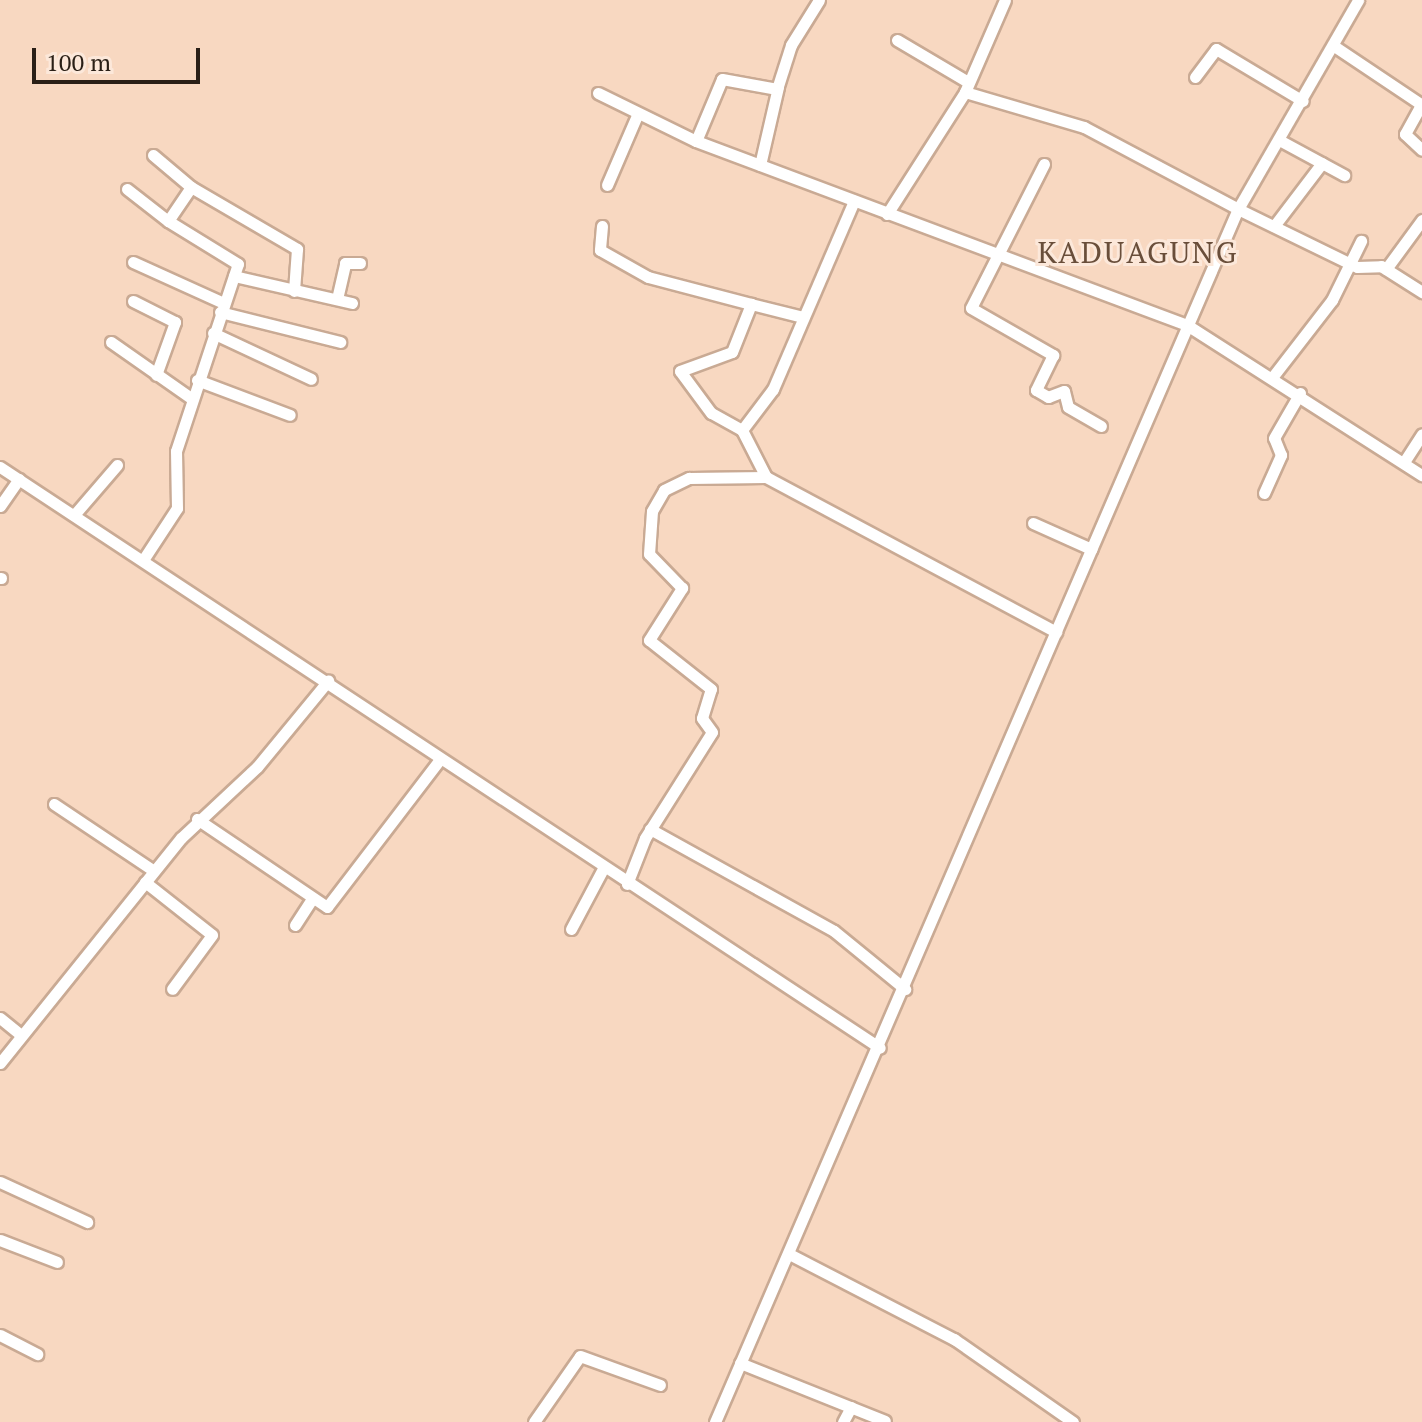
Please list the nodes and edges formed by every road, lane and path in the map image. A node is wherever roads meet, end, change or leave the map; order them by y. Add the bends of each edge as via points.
1 (819, 0) edge
2 (1005, 0) edge
3 (1358, 0) edge
4 (897, 40) dead end
5 (1334, 46) junction
6 (1195, 77) dead end
7 (778, 87) junction
8 (967, 87) junction
9 (598, 93) dead end
10 (1303, 101) junction
11 (1421, 105) edge
12 (638, 113) junction
13 (696, 141) junction
14 (1281, 141) junction
15 (1422, 150) edge
16 (153, 155) dead end
17 (1322, 163) junction
18 (1044, 164) dead end
19 (760, 165) junction
20 (1344, 175) dead end
21 (607, 185) dead end
22 (191, 187) junction
23 (127, 189) dead end
24 (854, 201) junction
25 (1238, 209) junction
26 (887, 214) junction
27 (1422, 220) edge
28 (168, 221) junction
29 (602, 226) dead end
30 (1274, 226) junction
31 (1361, 241) dead end
32 (995, 257) junction
33 (1346, 261) junction
34 (133, 262) dead end
35 (360, 263) dead end
36 (1386, 269) junction
37 (234, 276) junction
38 (294, 291) junction
39 (1422, 292) edge
40 (337, 299) junction
41 (133, 301) dead end
42 (352, 303) dead end
43 (751, 304) junction
44 (222, 308) junction
45 (803, 317) junction
46 (1187, 325) junction
47 (213, 333) junction
48 (111, 342) dead end
49 (340, 342) dead end
50 (156, 375) junction
51 (1274, 375) junction
52 (311, 379) dead end
53 (197, 380) junction
54 (1300, 393) junction
55 (191, 398) junction
56 (290, 415) dead end
57 (1101, 426) dead end
58 (742, 430) junction
59 (1422, 434) edge
60 (1404, 462) junction
61 (117, 465) dead end
62 (0, 467) edge
63 (1422, 475) edge
64 (766, 477) junction
65 (19, 479) junction
66 (1264, 493) dead end
67 (0, 506) edge
68 (74, 515) junction
69 (1033, 523) dead end
70 (1091, 549) junction
71 (143, 560) junction
72 (1056, 632) junction
73 (328, 681) junction
74 (440, 759) junction
75 (54, 804) dead end
76 (197, 819) junction
77 (650, 829) junction
78 (604, 867) junction
79 (154, 871) junction
80 (145, 882) junction
81 (627, 884) junction
82 (312, 899) junction
83 (295, 925) dead end
84 (571, 929) dead end
85 (172, 989) dead end
86 (905, 989) junction
87 (0, 1018) edge
88 (21, 1035) junction
89 (880, 1048) junction
90 (0, 1063) edge
91 (0, 1182) edge
92 (87, 1222) dead end
93 (0, 1240) edge
94 (789, 1254) junction
95 (57, 1262) dead end
96 (0, 1335) edge
97 (37, 1354) dead end
98 (740, 1363) junction
99 (660, 1385) dead end
100 (851, 1407) junction
101 (885, 1421) edge
102 (534, 1422) edge
103 (715, 1422) edge
104 (843, 1422) edge
105 (1073, 1422) edge

1 - 7 street via 791,45
2 - 8 street
3 - 5 street
4 - 8 street
5 - 10 street
5 - 11 street
6 - 10 street via 1216,49
7 - 13 street via 769,91 722,79
7 - 19 street
8 - 25 street via 1084,127
8 - 26 street
9 - 12 street
10 - 14 street
11 - 15 street via 1405,134
12 - 13 street
12 - 21 street
13 - 19 street
14 - 17 street
14 - 25 street
16 - 22 street
17 - 20 street
17 - 30 street
18 - 32 street
19 - 24 street
22 - 28 street
22 - 38 street via 297,249
23 - 28 street
24 - 26 street
24 - 45 street
25 - 30 street
25 - 46 street
26 - 32 street
27 - 36 street
28 - 37 street via 237,259
29 - 43 street via 600,250 648,277 726,292
30 - 33 street
31 - 33 street
32 - 46 street
32 - 57 street via 971,308 1053,355 1036,390 1048,397 1064,391 1068,407
33 - 36 street
33 - 51 street via 1332,300
34 - 44 street
35 - 40 street via 345,263
36 - 39 street
37 - 38 street
37 - 44 street
38 - 40 street
40 - 42 street
41 - 50 street via 175,322
43 - 45 street
43 - 58 street via 732,352 683,368 679,377 711,413
44 - 47 street
44 - 49 street
45 - 58 street via 773,389
46 - 51 street
46 - 70 street
47 - 52 street
47 - 53 street
48 - 50 street
50 - 55 street
51 - 54 street
53 - 55 street
53 - 56 street
54 - 60 street
54 - 66 street via 1274,438 1281,455
55 - 71 street via 176,451 177,508
58 - 64 street
59 - 60 street
60 - 63 street
61 - 68 street
62 - 65 street
64 - 72 street
64 - 77 street via 689,478 655,500 649,554 682,588 649,640 714,695 702,718 712,732
65 - 67 street
65 - 68 street
68 - 71 street
69 - 70 street
70 - 72 street
71 - 73 street
72 - 86 street
73 - 74 street
73 - 76 street via 257,767
74 - 78 street
74 - 82 street via 334,905
75 - 79 street
76 - 79 street
76 - 82 street
77 - 81 street
77 - 86 street via 829,927
78 - 81 street
78 - 84 street
79 - 80 street
80 - 85 street via 212,935
80 - 88 street
81 - 89 street
82 - 83 street
86 - 89 street
87 - 88 street
88 - 90 street
89 - 94 street
91 - 92 street
93 - 95 street
94 - 98 street
94 - 105 street via 954,1339
96 - 97 street
98 - 100 street
98 - 103 street
99 - 102 street via 580,1356
100 - 101 street
100 - 104 street

